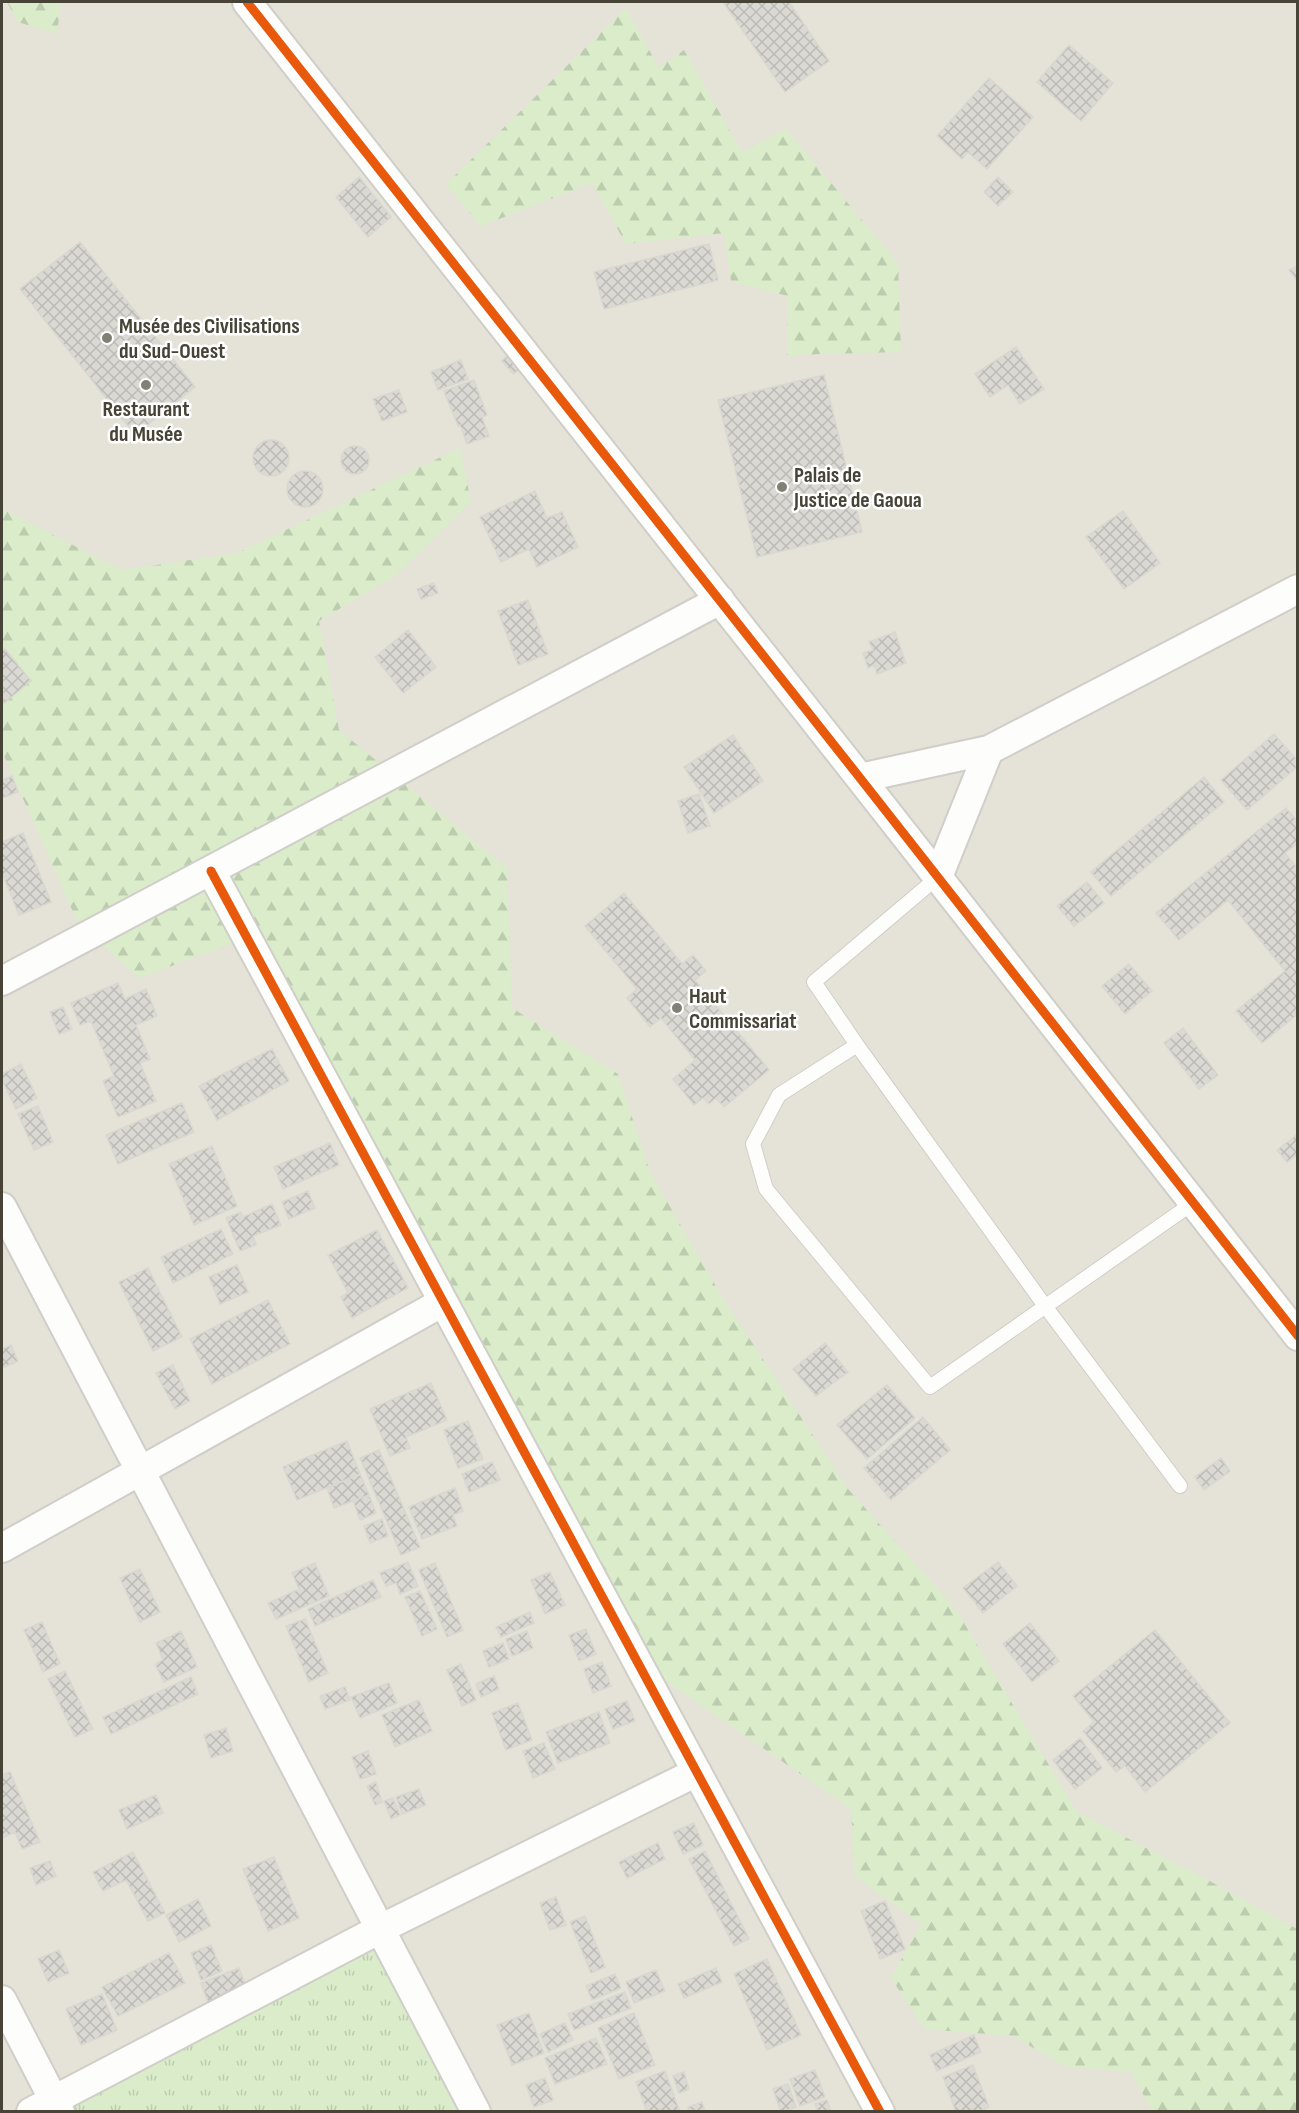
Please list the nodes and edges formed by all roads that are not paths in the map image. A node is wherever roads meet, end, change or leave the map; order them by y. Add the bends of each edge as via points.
1 (247, 2) edge
2 (1298, 589) edge
3 (720, 600) junction
4 (989, 750) junction
5 (860, 778) junction
6 (211, 871) junction
7 (938, 876) junction
8 (2, 981) edge
9 (857, 1045) junction
10 (1193, 1203) junction
11 (2, 1207) edge
12 (444, 1302) junction
13 (1045, 1306) junction
14 (1298, 1336) edge
15 (140, 1470) junction
16 (1180, 1486) dead end
17 (2, 1548) edge
18 (697, 1772) junction
19 (380, 1929) junction
20 (2, 2000) edge
21 (48, 2107) edge
22 (476, 2112) edge
23 (880, 2112) edge

1 - 3 street
2 - 4 street
3 - 5 street
3 - 6 street
4 - 5 street
4 - 7 street
5 - 7 street
6 - 8 street
6 - 12 street
7 - 9 lane via 814,982
7 - 10 street
9 - 13 lane
9 - 13 lane via 779,1095 753,1144 766,1189 930,1388
10 - 13 lane
10 - 14 street
11 - 15 street
12 - 15 street
12 - 18 street
13 - 16 lane
15 - 17 street
15 - 19 street
18 - 19 street
18 - 23 street
19 - 21 street
19 - 22 street
20 - 21 street

